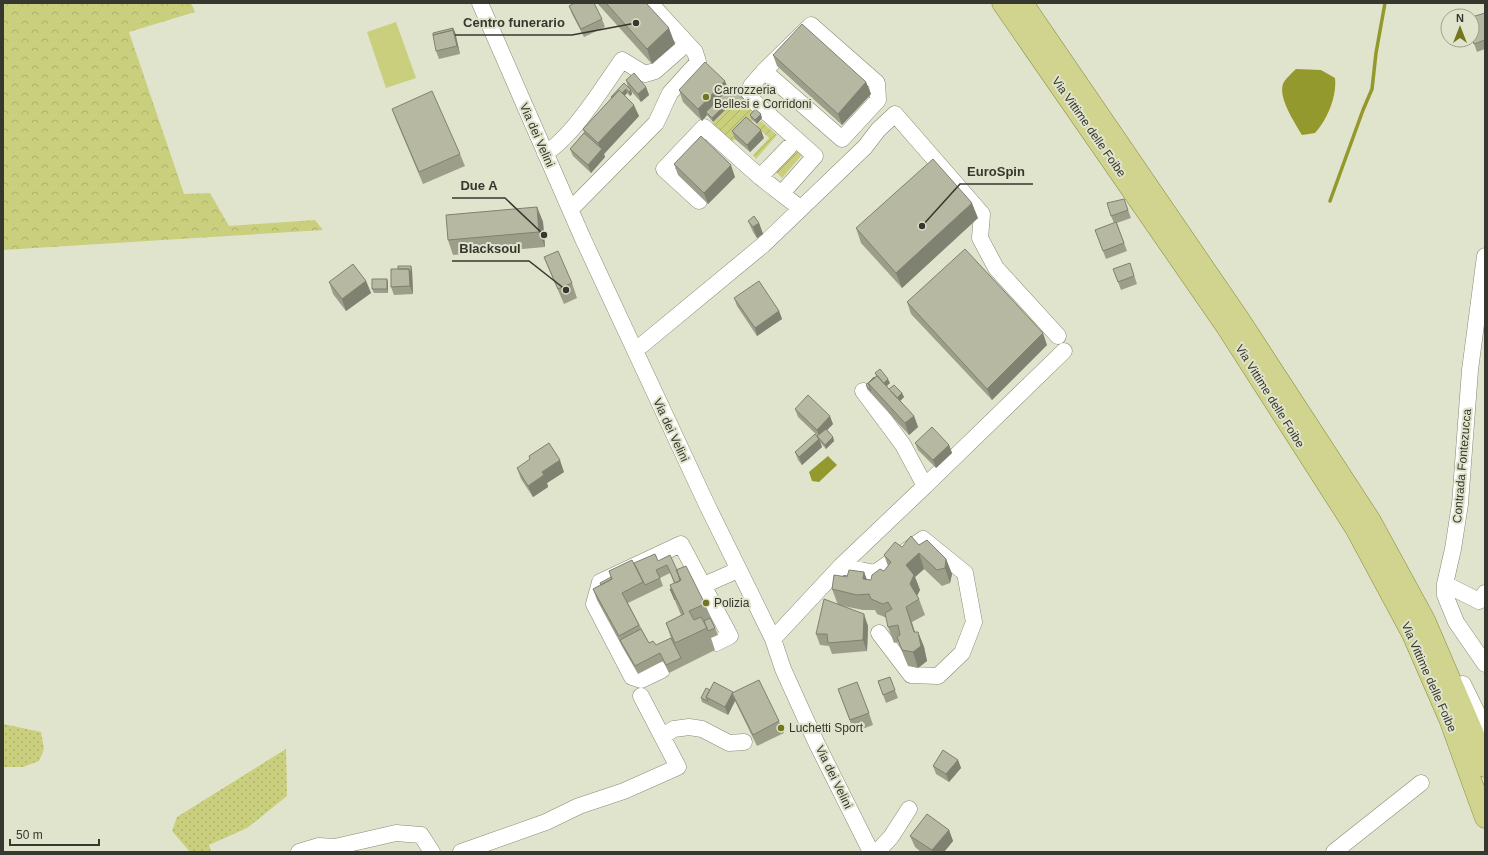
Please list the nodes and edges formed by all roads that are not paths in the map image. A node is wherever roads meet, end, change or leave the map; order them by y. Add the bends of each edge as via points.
1 (480, 3) edge
2 (650, 3) edge
3 (1002, 3) edge
4 (1023, 3) edge
5 (679, 50) dead end
6 (764, 71) junction
7 (789, 147) dead end
8 (545, 153) junction
9 (760, 177) junction
10 (782, 193) junction
11 (699, 201) dead end
12 (800, 208) junction
13 (571, 209) junction
14 (1485, 256) edge
15 (1481, 328) edge
16 (1058, 336) dead end
17 (634, 348) junction
18 (1064, 350) dead end
19 (863, 391) dead end
20 (925, 486) junction
21 (841, 566) junction
22 (738, 570) junction
23 (1444, 584) junction
24 (704, 585) junction
25 (1485, 593) edge
26 (1425, 620) junction
27 (879, 633) dead end
28 (773, 639) junction
29 (716, 643) dead end
30 (1485, 664) edge
31 (662, 670) dead end
32 (641, 696) dead end
33 (1485, 729) edge
34 (662, 736) junction
35 (744, 742) dead end
36 (1485, 767) edge
37 (1421, 783) dead end
38 (909, 809) dead end
39 (1485, 818) edge
40 (299, 852) edge
41 (432, 852) edge
42 (461, 852) edge
43 (871, 852) edge
44 (877, 852) edge
45 (1334, 852) edge

1 - 8 street, Via dei Velini
2 - 13 street via 694,52 698,62 670,93 656,123
3 - 39 main road, Via Vittime delle Foibe via 1227,328 1355,528 1412,634 1450,719
4 - 26 main road, Via Vittime delle Foibe via 1151,188 1329,454 1371,520
5 - 8 street via 655,71 645,74 622,60 589,108 553,148
6 - 6 street via 842,139 878,100 877,83 811,25
6 - 10 street via 751,86 749,97 815,156
7 - 9 street
8 - 13 street, Via dei Velini
9 - 10 street
9 - 11 street via 704,127 664,169
10 - 12 street
12 - 16 street via 865,147 895,114 982,214 980,238 996,268
12 - 17 street via 763,245 642,345
13 - 17 street, Via dei Velini
14 - 15 street, Contrada Fontezucca
15 - 23 street, Contrada Fontezucca via 1470,377 1460,504
17 - 22 street, Via dei Velini
18 - 20 street
19 - 20 street via 903,445
20 - 21 street
21 - 27 street via 875,573 923,539 965,573 974,622 962,653 938,676 911,676
21 - 28 street
22 - 24 street
22 - 28 street, Via dei Velini
23 - 25 street via 1479,601
23 - 30 street, Contrada Fontezucca via 1452,615
24 - 29 street via 730,636
24 - 31 street via 681,544 600,582 594,604 632,677 641,680
26 - 33 street via 1444,644
26 - 36 main road, Via Vittime delle Foibe via 1473,732
28 - 43 street, Via dei Velini via 816,742
32 - 34 street
34 - 35 street via 674,729 689,727 702,729 729,743
34 - 42 street via 678,767 624,791 579,806 546,822
37 - 45 street
38 - 44 street via 891,837
40 - 41 street via 319,846 334,847 396,833 421,835

